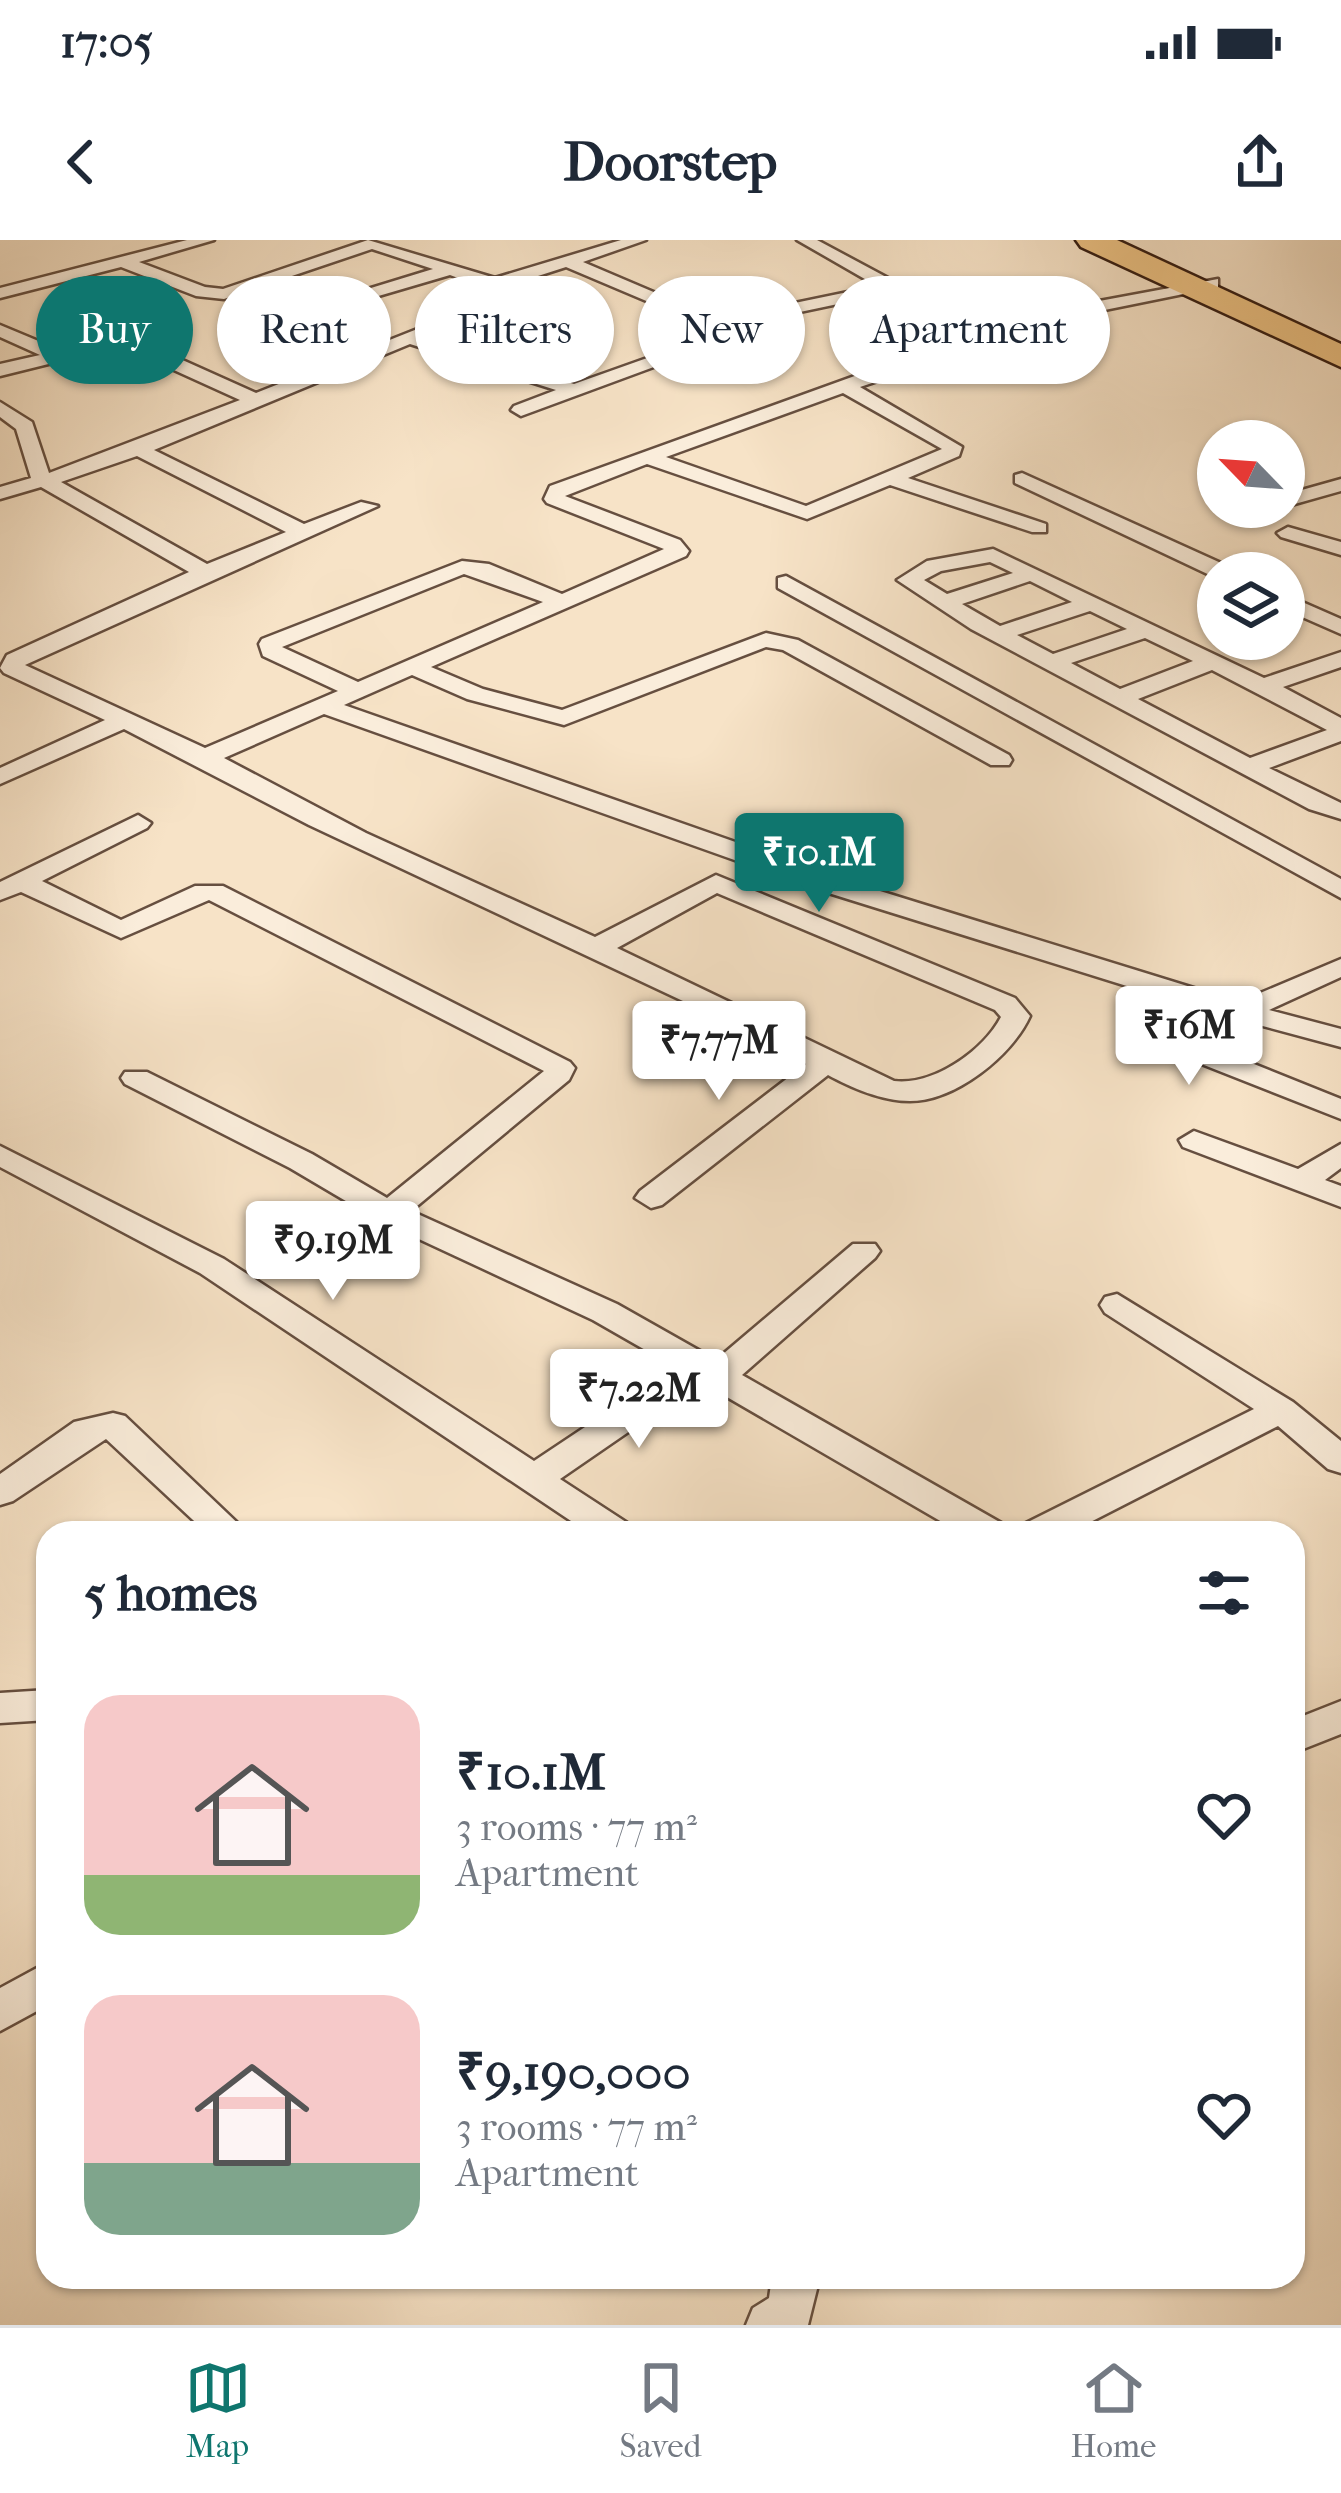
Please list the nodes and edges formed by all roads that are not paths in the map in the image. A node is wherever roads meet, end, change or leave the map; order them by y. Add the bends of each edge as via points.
1 (206, 240) edge
2 (638, 240) edge
3 (805, 240) edge
4 (1092, 240) edge
5 (1116, 240) edge
6 (563, 260) junction
7 (120, 261) junction
8 (455, 268) junction
9 (475, 276) edge
10 (518, 276) edge
11 (875, 276) edge
12 (1200, 286) junction
13 (391, 287) edge
14 (0, 293) edge
15 (829, 301) edge
16 (1110, 303) edge
17 (0, 330) edge
18 (415, 336) edge
19 (410, 338) junction
20 (1341, 342) edge
21 (36, 346) edge
22 (1341, 357) edge
23 (36, 359) edge
24 (638, 367) edge
25 (0, 370) edge
26 (193, 371) edge
27 (841, 384) joint
28 (574, 390) junction
29 (254, 399) junction
30 (0, 408) edge
31 (521, 410) dead end
32 (138, 449) junction
33 (648, 458) junction
34 (40, 479) junction
35 (891, 479) junction
36 (1022, 479) dead end
37 (1341, 484) edge
38 (0, 493) edge
39 (1305, 496) edge
40 (368, 506) dead end
41 (1039, 528) dead end
42 (305, 533) junction
43 (1288, 533) dead end
44 (1341, 549) edge
45 (1197, 560) edge
46 (206, 572) junction
47 (1031, 574) junction
48 (786, 583) dead end
49 (563, 602) junction
50 (943, 603) junction
51 (1090, 603) junction
52 (1305, 611) edge
53 (1341, 627) edge
54 (1145, 630) junction
55 (998, 634) junction
56 (1341, 658) edge
57 (1052, 662) junction
58 (1212, 662) junction
59 (412, 667) junction
60 (1263, 686) junction
61 (358, 691) junction
62 (1118, 698) junction
63 (324, 706) junction
64 (124, 720) junction
65 (1338, 725) edge
66 (205, 757) junction
67 (1000, 760) dead end
68 (1248, 767) junction
69 (0, 777) edge
70 (1341, 811) edge
71 (138, 823) dead end
72 (11, 886) edge
73 (1341, 890) edge
74 (596, 948) junction
75 (1341, 967) edge
76 (1227, 1008) junction
77 (1341, 1038) edge
78 (828, 1061) junction
79 (136, 1078) dead end
80 (1341, 1109) edge
81 (1194, 1140) dead end
82 (1341, 1153) edge
83 (0, 1155) edge
84 (1301, 1182) junction
85 (651, 1198) dead end
86 (1341, 1198) edge
87 (389, 1213) junction
88 (864, 1251) dead end
89 (1117, 1305) dead end
90 (711, 1370) junction
91 (1281, 1410) junction
92 (1341, 1460) edge
93 (537, 1477) junction
94 (0, 1492) edge
95 (217, 1521) edge
96 (599, 1521) edge
97 (969, 1521) edge
98 (1061, 1521) edge
99 (36, 1706) edge
100 (0, 1708) edge
101 (1341, 1717) edge
102 (1305, 1733) edge
103 (36, 1989) edge
104 (0, 2012) edge
105 (795, 2289) edge
106 (771, 2325) edge

1 - 7 street
2 - 6 street
3 - 11 street
4 - 12 highway
5 - 12 highway
6 - 10 street
6 - 15 street via 718,326
7 - 8 street via 219,294 372,244
7 - 14 street
8 - 9 street
8 - 13 street
12 - 16 street
12 - 20 highway
12 - 22 highway
17 - 21 street
18 - 19 street
19 - 28 street
19 - 29 street
23 - 25 street
24 - 28 street
26 - 29 street
27 - 33 street
27 - 35 street via 952,447
28 - 31 street
29 - 32 street
30 - 34 street via 25,426
32 - 34 street
32 - 42 street
33 - 35 street via 800,513
33 - 49 street via 552,495 678,551
34 - 38 street
34 - 46 street
35 - 41 street
36 - 45 street
37 - 39 street
40 - 42 street
42 - 46 street
43 - 44 street
46 - 64 street via 10,664
47 - 50 street
47 - 50 street via 984,554 909,578
47 - 51 street
48 - 73 street
49 - 59 street
49 - 61 street via 461,567 268,648
50 - 55 street
51 - 54 street
51 - 55 street
52 - 53 street
54 - 57 street
54 - 58 street
55 - 57 street
56 - 60 street
57 - 62 street
58 - 60 street
58 - 62 street
59 - 61 street
59 - 67 street via 564,718 774,641
60 - 65 street
61 - 63 street
62 - 68 street
63 - 66 street
63 - 76 street via 751,860
64 - 66 street
64 - 69 street
65 - 68 street
66 - 74 street via 396,857
68 - 70 street
71 - 72 street
72 - 87 street via 122,930 214,892 560,1068
74 - 78 street
74 - 78 street via 716,883 1005,1004 1016,1016 1004,1038 913,1093
75 - 76 street
76 - 77 street
76 - 80 street via 1181,1031 1179,1041
78 - 85 street
79 - 87 street
81 - 84 street
82 - 84 street
83 - 93 street via 212,1266
84 - 86 street
87 - 90 street
88 - 90 street
89 - 91 street
90 - 93 street
90 - 97 street
91 - 92 street
91 - 98 street
93 - 96 street
94 - 95 street via 87,1431 113,1425
99 - 100 street
101 - 102 street
103 - 104 street
105 - 106 street via 794,2305

